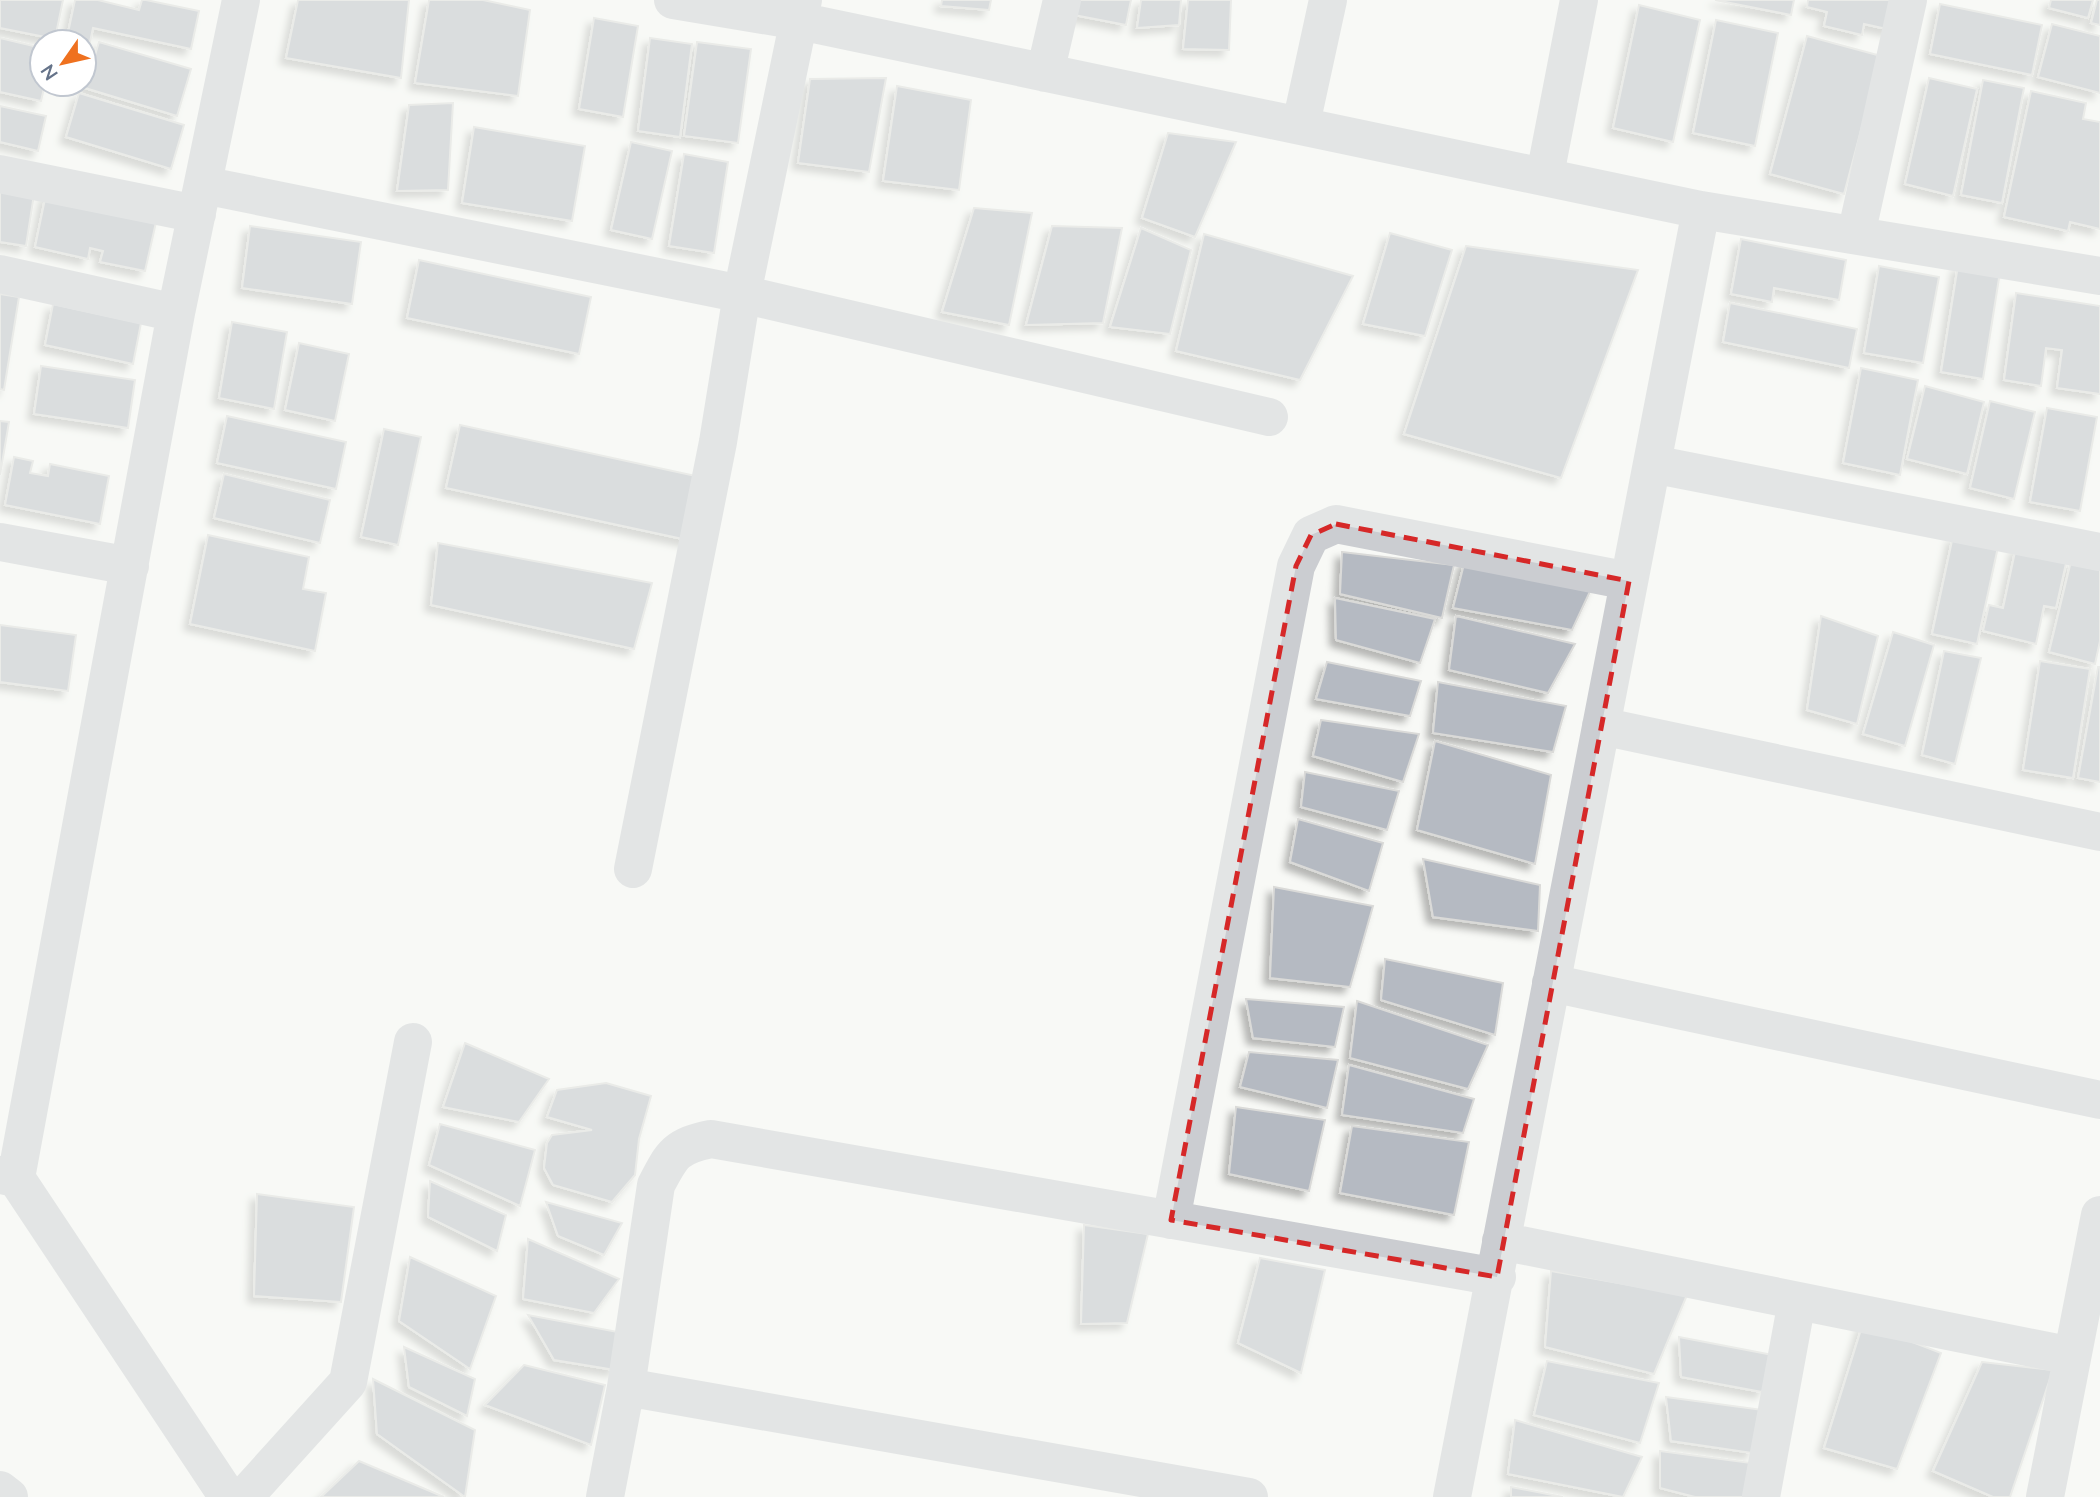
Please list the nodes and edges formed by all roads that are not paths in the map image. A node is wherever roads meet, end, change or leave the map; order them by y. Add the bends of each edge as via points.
1 (242, 0) edge
2 (673, 0) edge
3 (1062, 0) edge
4 (1328, 0) edge
5 (1579, 0) edge
6 (1908, 0) edge
7 (801, 10) edge
8 (1045, 74) junction
9 (1301, 124) junction
10 (0, 174) edge
11 (1545, 175) junction
12 (200, 200) junction
13 (1701, 210) junction
14 (1856, 235) junction
15 (0, 274) edge
16 (2100, 276) edge
17 (742, 294) junction
18 (176, 313) junction
19 (1269, 417) dead end
20 (1652, 464) junction
21 (0, 542) edge
22 (2100, 552) edge
23 (130, 566) junction
24 (1629, 581) junction
25 (1601, 726) junction
26 (2100, 832) edge
27 (633, 869) dead end
28 (1551, 983) junction
29 (413, 1042) dead end
30 (2100, 1100) edge
31 (8, 1176) edge
32 (2100, 1215) edge
33 (1171, 1220) junction
34 (1499, 1259) junction
35 (2096, 1259) edge
36 (1797, 1301) junction
37 (2072, 1356) junction
38 (626, 1387) junction
39 (0, 1490) edge
40 (9, 1497) edge
41 (228, 1497) edge
42 (244, 1497) edge
43 (605, 1497) edge
44 (1249, 1497) edge
45 (1452, 1497) edge
46 (1761, 1497) edge
47 (2045, 1497) edge

1 - 12 street
2 - 7 street
3 - 8 street
4 - 9 street
5 - 11 street
6 - 14 street
7 - 8 street
7 - 17 street
8 - 9 street
9 - 11 street
10 - 12 street
11 - 13 street
12 - 17 street
12 - 18 street
13 - 14 street
13 - 20 street
14 - 16 street
15 - 18 street
17 - 19 street
17 - 27 street via 718,442
18 - 23 street
20 - 22 street
20 - 24 street
21 - 23 street
23 - 31 street
24 - 25 street
24 - 33 street via 1336,524 1311,535 1296,566
25 - 26 street
25 - 28 street
28 - 30 street
28 - 34 street
29 - 42 street via 348,1382
31 - 41 street
32 - 35 street
33 - 34 street
33 - 38 street via 711,1139 687,1144 671,1156 656,1185
34 - 36 street
34 - 45 street
35 - 37 street
36 - 37 street
36 - 46 street
37 - 47 street
38 - 43 street
38 - 44 street
39 - 40 street

